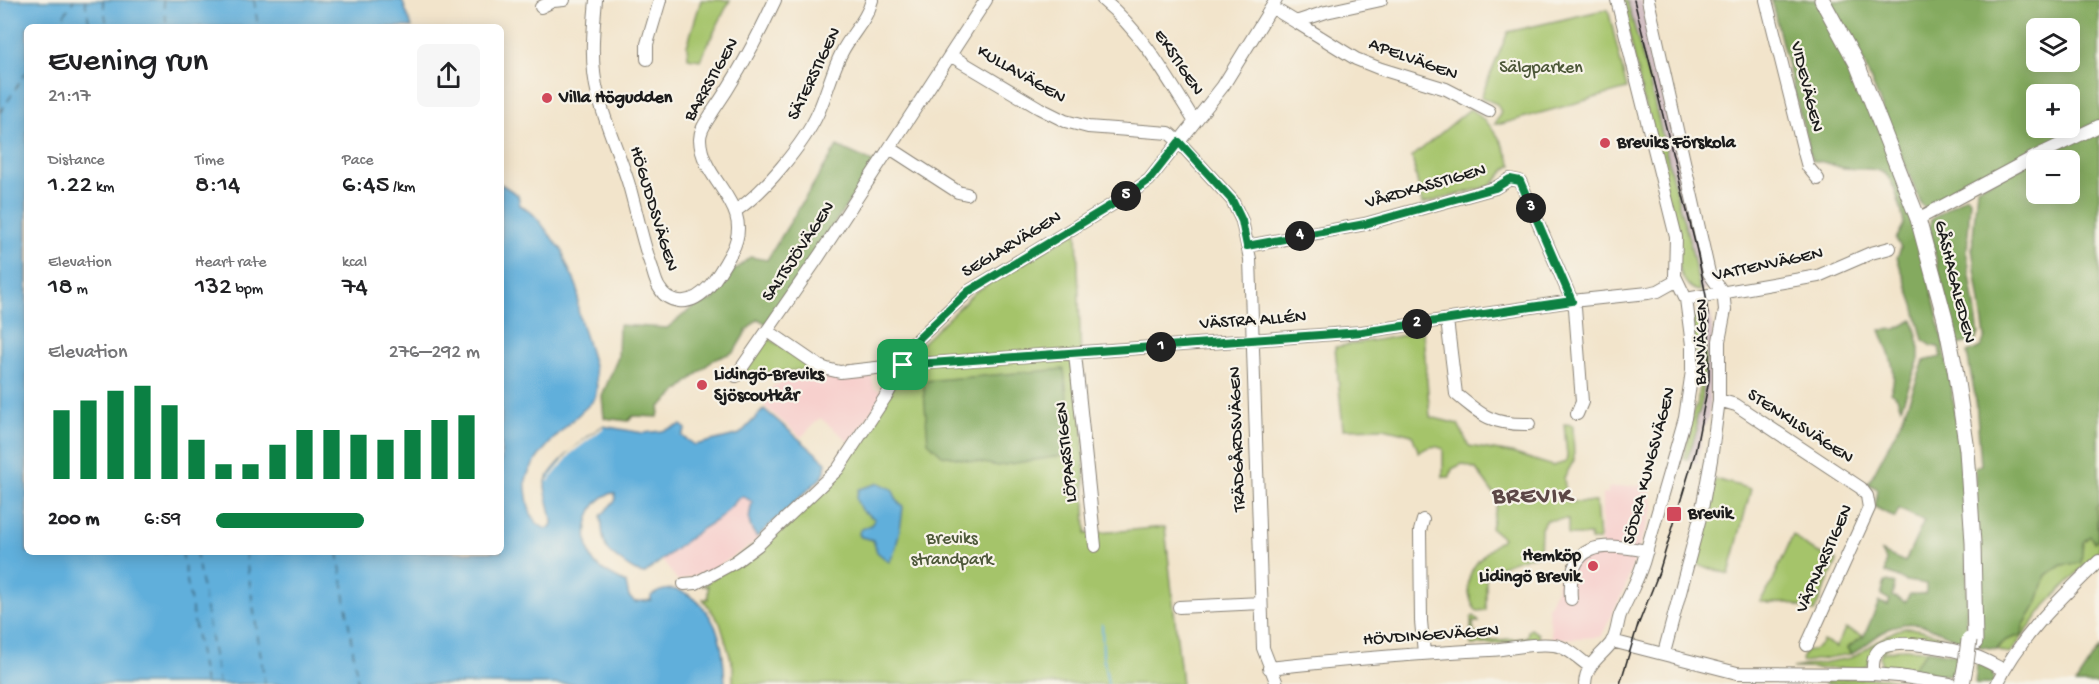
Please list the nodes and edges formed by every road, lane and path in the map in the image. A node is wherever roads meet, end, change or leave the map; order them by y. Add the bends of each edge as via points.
1 (564, 0) edge
2 (596, 0) edge
3 (660, 0) edge
4 (775, 0) edge
5 (872, 0) edge
6 (986, 0) edge
7 (1103, 0) edge
8 (1381, 0) edge
9 (1617, 0) edge
10 (1648, 0) edge
11 (1766, 0) edge
12 (1822, 0) edge
13 (1274, 4) edge
14 (541, 7) dead end
15 (1296, 22) junction
16 (950, 55) junction
17 (647, 59) dead end
18 (1489, 111) dead end
19 (1195, 122) junction
20 (2099, 126) edge
21 (1179, 142) junction
22 (890, 148) junction
23 (1818, 179) dead end
24 (968, 194) dead end
25 (735, 210) junction
26 (1918, 219) junction
27 (1247, 246) junction
28 (1890, 248) dead end
29 (1676, 281) junction
30 (1723, 293) junction
31 (1686, 299) junction
32 (1572, 301) junction
33 (1447, 320) junction
34 (768, 331) junction
35 (1253, 339) junction
36 (1075, 354) junction
37 (903, 365) junction
38 (736, 376) dead end
39 (1719, 400) junction
40 (1577, 414) dead end
41 (1529, 424) dead end
42 (1861, 488) joint
43 (1423, 520) dead end
44 (1095, 546) dead end
45 (1647, 551) junction
46 (2099, 561) edge
47 (684, 584) dead end
48 (1571, 599) dead end
49 (1261, 603) junction
50 (1179, 607) dead end
51 (1612, 641) junction
52 (1807, 645) dead end
53 (1424, 653) junction
54 (1664, 653) junction
55 (1970, 664) junction
56 (1589, 666) junction
57 (1269, 668) junction
58 (2004, 670) junction
59 (1873, 674) junction
60 (1736, 678) edge
61 (1277, 684) edge
62 (1585, 684) edge
63 (1950, 684) edge
64 (1962, 684) edge
65 (1971, 684) edge
66 (1998, 684) edge

1 - 14 street
2 - 25 street, HÖGUDDSVÄGEN via 593,31 598,95 647,255 659,289 667,297 684,301 703,294 732,250 738,229
3 - 17 street via 647,44
4 - 25 street, BARRSTIGEN via 740,71 703,126 700,137 706,162
5 - 25 street, SÄTERSTIGEN via 844,48 807,134 748,203
6 - 16 street, SALTSJÖVÄGEN
7 - 19 street, EKSTIGEN via 1143,41
8 - 15 street
9 - 29 street, SÖDRA KUNGSVÄGEN via 1676,237
10 - 30 street, BANVÄGEN via 1709,273
11 - 23 street, VIDEVÄGEN via 1808,167
12 - 26 main road, GÅSHAGALEDEN via 1857,64
13 - 15 street, APELVÄGEN
13 - 19 street, SEGLARVÄGEN via 1223,86
15 - 18 street, APELVÄGEN via 1356,59 1446,89
16 - 21 street, KULLAVÄGEN via 1065,121 1088,127 1169,133
16 - 22 street, SALTSJÖVÄGEN
19 - 21 street, SEGLARVÄGEN
20 - 26 street
21 - 27 street, TRÄDGÅRDSVÄGEN via 1232,200
21 - 37 street, SEGLARVÄGEN via 1149,180 1128,195 969,291 915,342
22 - 24 street via 958,192
22 - 34 street, SALTSJÖVÄGEN
26 - 55 main road, GÅSHAGALEDEN via 1945,319 1961,405 1970,491 1974,593
27 - 32 street, VÅRDKASSTIGEN via 1365,224 1495,188 1510,179 1520,181
27 - 35 street, TRÄDGÅRDSVÄGEN
28 - 30 street, VATTENVÄGEN via 1818,276
29 - 31 street, SÖDRA KUNGSVÄGEN
29 - 32 street, VÄSTRA ALLÉN via 1648,293
30 - 31 street, VATTENVÄGEN
30 - 39 street, BANVÄGEN
31 - 45 street, SÖDRA KUNGSVÄGEN via 1692,345 1689,396
32 - 33 street, VÄSTRA ALLÉN
32 - 40 street via 1582,402
33 - 35 street, VÄSTRA ALLÉN via 1362,332
33 - 41 street via 1456,394 1481,415 1498,422
34 - 37 street, VÄSTRA ALLÉN via 827,369 840,372
34 - 38 street, SALTSJÖVÄGEN
35 - 36 street, VÄSTRA ALLÉN
35 - 49 street, TRÄDGÅRDSVÄGEN
36 - 37 street, VÄSTRA ALLÉN
36 - 44 street, LÖPARSTIGEN
37 - 47 street, SEGLARVÄGEN via 846,459 822,486 735,562 696,583
39 - 42 street, STENKILSVÄGEN via 1736,405
39 - 54 street, BANVÄGEN via 1701,514
42 - 52 street, VÄPNARSTIGEN via 1869,508
43 - 53 street via 1420,621
45 - 48 street via 1587,551 1575,562
45 - 51 street, SÖDRA KUNGSVÄGEN
46 - 58 street via 2039,623
49 - 50 street
49 - 57 street, TRÄDGÅRDSVÄGEN via 1263,648
51 - 54 street
51 - 56 street, SÖDRA KUNGSVÄGEN
53 - 56 street, HÖVDINGEVÄGEN via 1545,644 1568,651
53 - 57 street, HÖVDINGEVÄGEN
54 - 60 street
55 - 64 main road, GÅSHAGALEDEN
55 - 65 main road, GÅSHAGALEDEN
56 - 62 street
57 - 61 street, TRÄDGÅRDSVÄGEN
58 - 59 street via 1963,652 1898,644 1878,650
58 - 66 street
59 - 60 street
59 - 63 street

